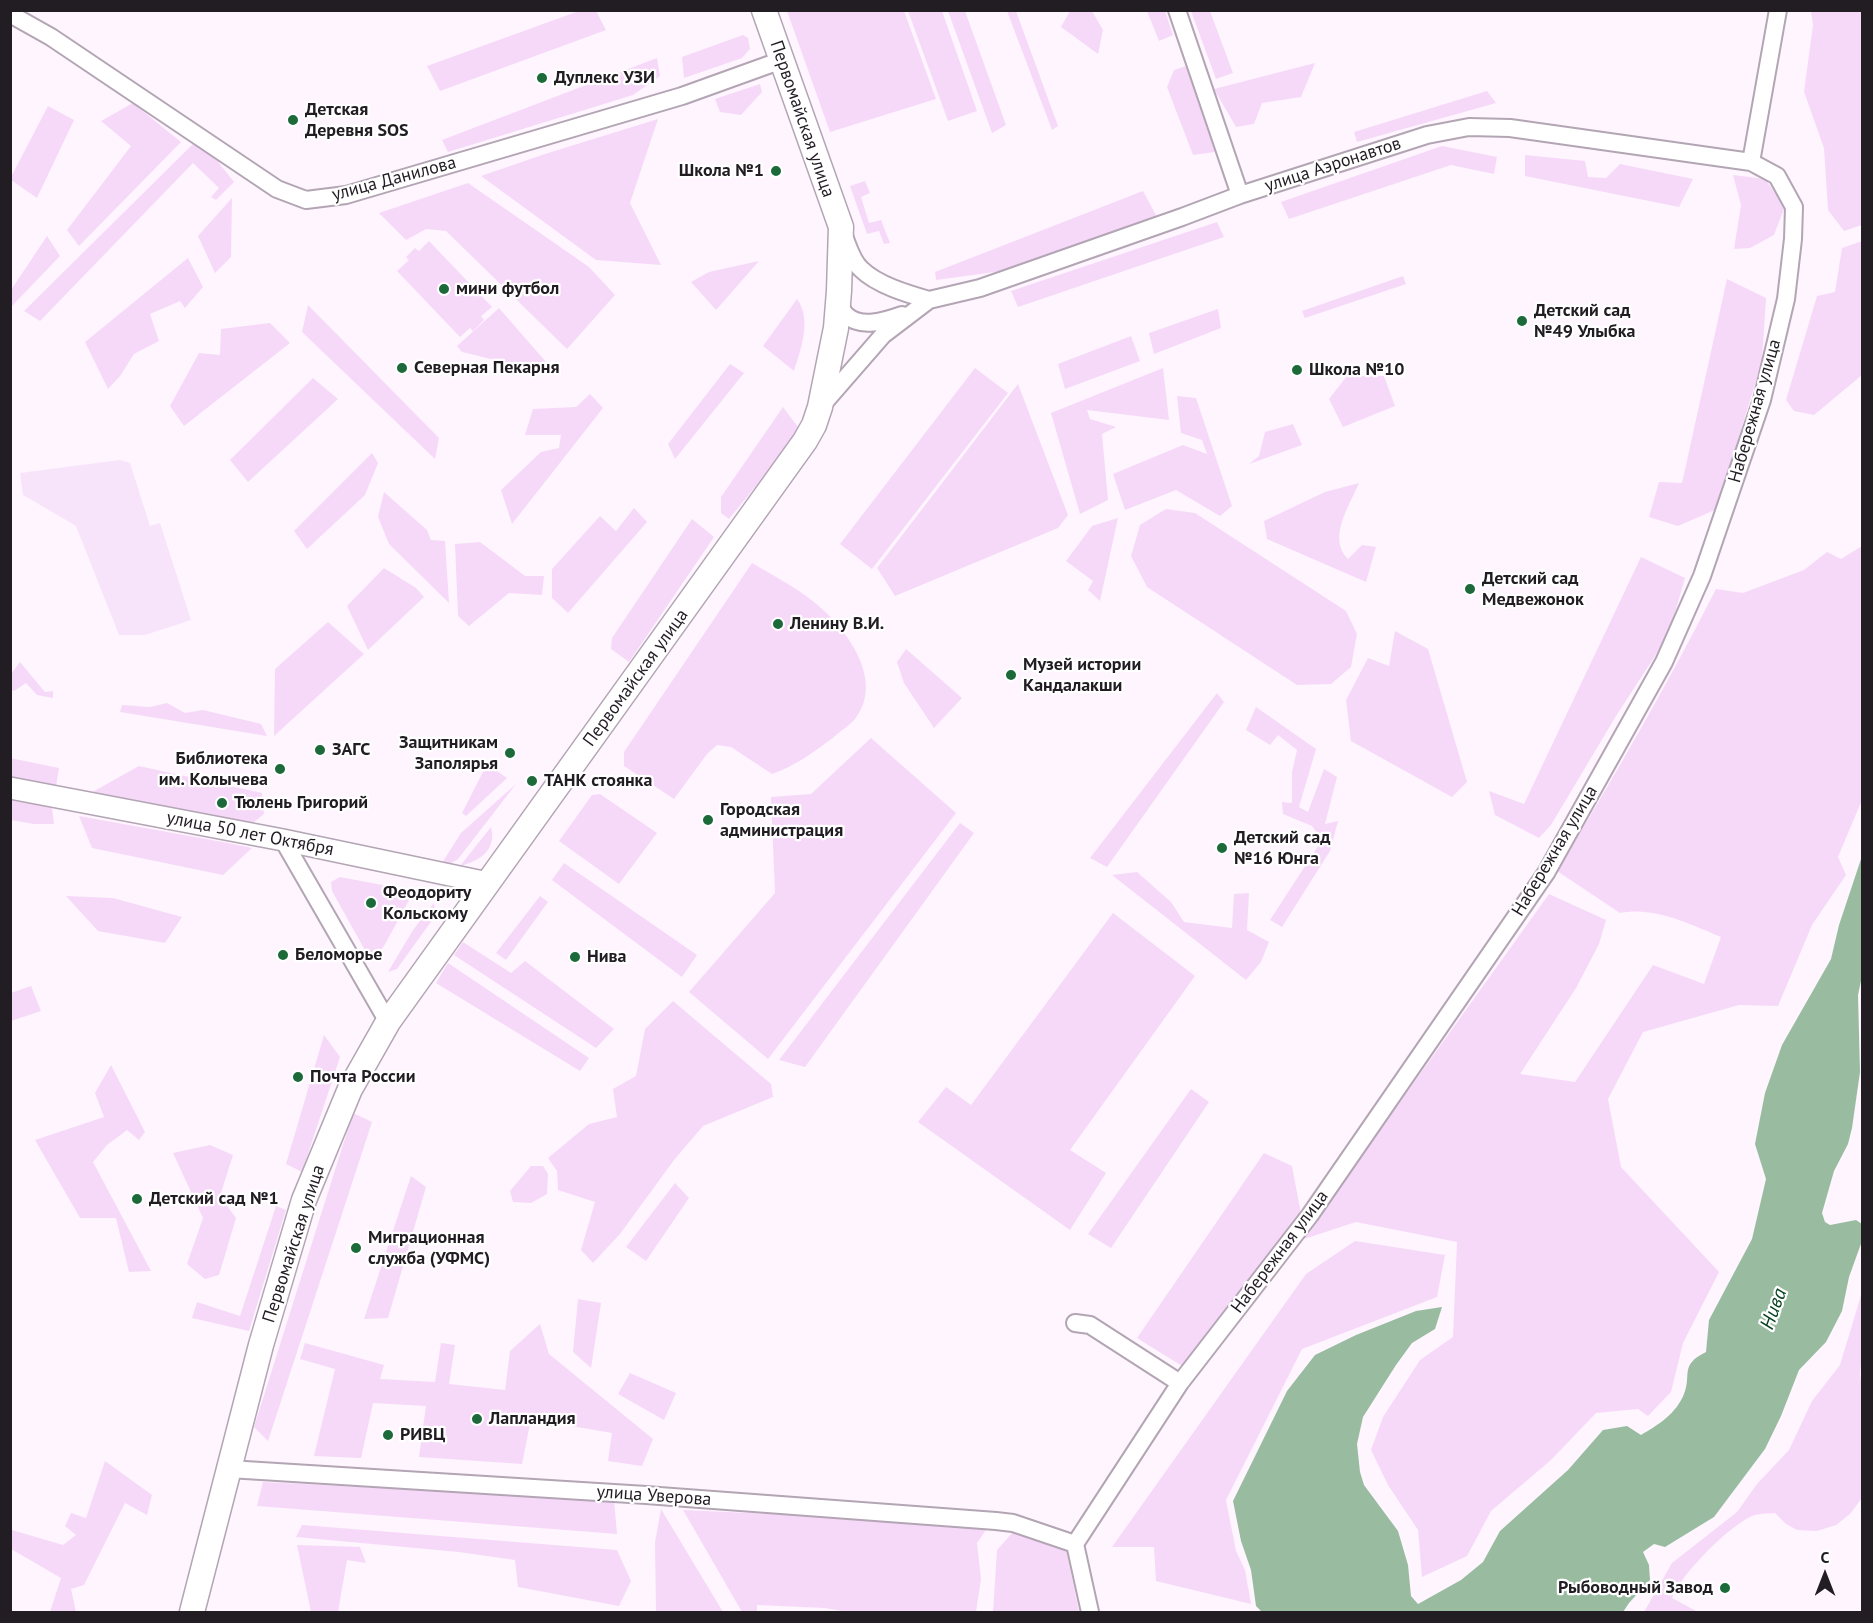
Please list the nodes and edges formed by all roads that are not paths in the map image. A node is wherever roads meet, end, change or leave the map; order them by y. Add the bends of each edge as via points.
1 (764, 10) edge
2 (1177, 10) edge
3 (1778, 10) edge
4 (10, 14) edge
5 (782, 60) junction
6 (1751, 162) junction
7 (1240, 195) junction
8 (840, 227) junction
9 (886, 284) junction
10 (839, 297) junction
11 (929, 300) junction
12 (913, 312) junction
13 (820, 407) junction
14 (10, 788) edge
15 (283, 840) junction
16 (488, 883) junction
17 (388, 1022) junction
18 (1076, 1323) dead end
19 (1180, 1383) junction
20 (229, 1469) junction
21 (1075, 1544) junction
22 (192, 1612) edge
23 (1090, 1612) edge

1 - 5 main road, Первомайская улица
2 - 7 street
3 - 6 street
4 - 5 street, улица Данилова via 51,37 277,189 306,200 346,195 682,96
5 - 8 main road, Первомайская улица
6 - 7 street, улица Аэронавтов via 1556,133 1469,127 1427,135
6 - 19 street, Набережная улица via 1777,176 1794,207 1786,299 1762,400 1699,584 1664,662 1546,873 1310,1215
7 - 11 street, улица Аэронавтов via 980,288
8 - 9 street, Первомайская улица via 861,269
8 - 10 main road, Первомайская улица
9 - 10 street via 859,278 848,280
9 - 11 street, Первомайская улица
10 - 12 street via 845,315 859,322 882,322
10 - 13 main road, Первомайская улица
11 - 12 street, Первомайская улица
12 - 13 street, Первомайская улица via 883,335
13 - 16 main road, Первомайская улица via 806,441
14 - 15 street, улица 50 лет Октября
15 - 16 street, улица 50 лет Октября
15 - 17 street
16 - 17 main road, Первомайская улица
17 - 20 main road, Первомайская улица via 350,1089 304,1200
18 - 19 street via 1090,1325
19 - 21 street, Набережная улица
20 - 21 street, улица Уверова via 996,1521
20 - 22 main road, Первомайская улица
21 - 23 street

